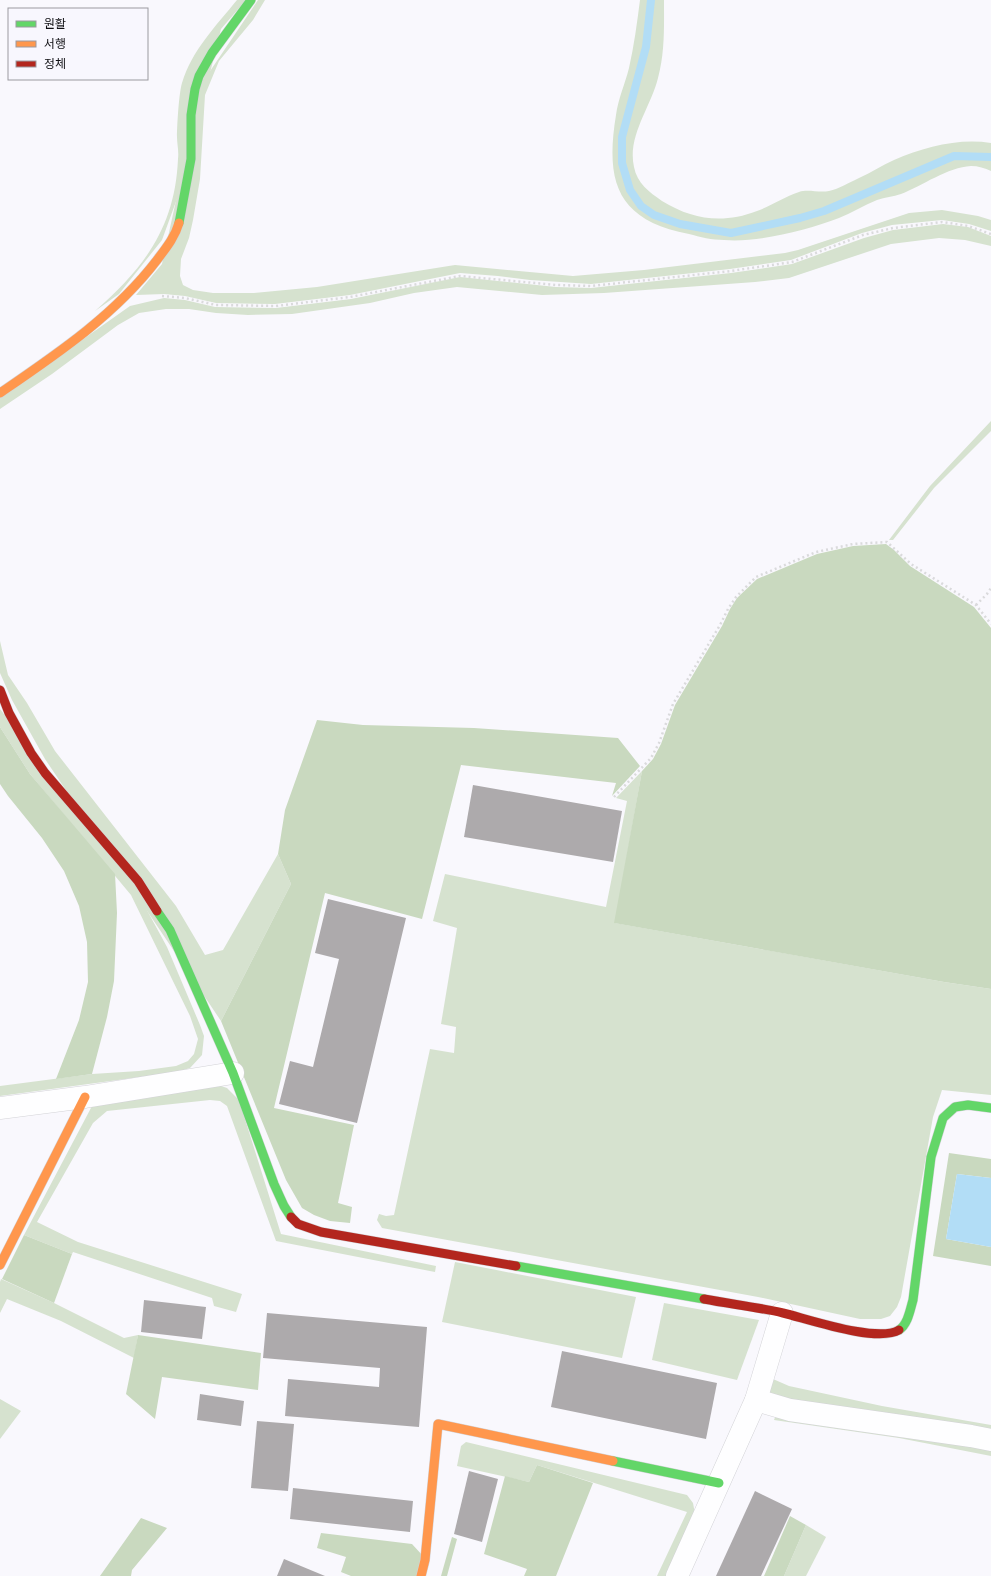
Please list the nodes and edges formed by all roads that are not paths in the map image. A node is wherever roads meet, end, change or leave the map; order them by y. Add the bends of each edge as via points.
1 (251, 0) edge
2 (0, 393) edge
3 (0, 690) edge
4 (233, 1073) junction
5 (84, 1097) junction
6 (0, 1108) edge
7 (991, 1108) edge
8 (0, 1265) edge
9 (782, 1312) junction
10 (756, 1400) junction
11 (991, 1440) edge
12 (719, 1483) junction
13 (421, 1576) edge
14 (677, 1576) edge

1 - 2 street via 214,50 194,90 191,110 191,160 183,212 177,231 153,266 114,307 70,344
3 - 4 street via 9,713 45,773 138,881 170,930
4 - 5 street
4 - 9 street via 274,1184 290,1216 298,1224 321,1232
5 - 6 street
5 - 8 street
7 - 9 street via 968,1105 955,1107 943,1118 932,1157 913,1300 902,1328 894,1333 885,1334 858,1332
9 - 10 street
10 - 11 street via 790,1410
10 - 12 street
12 - 13 street via 438,1424 425,1560
12 - 14 street

